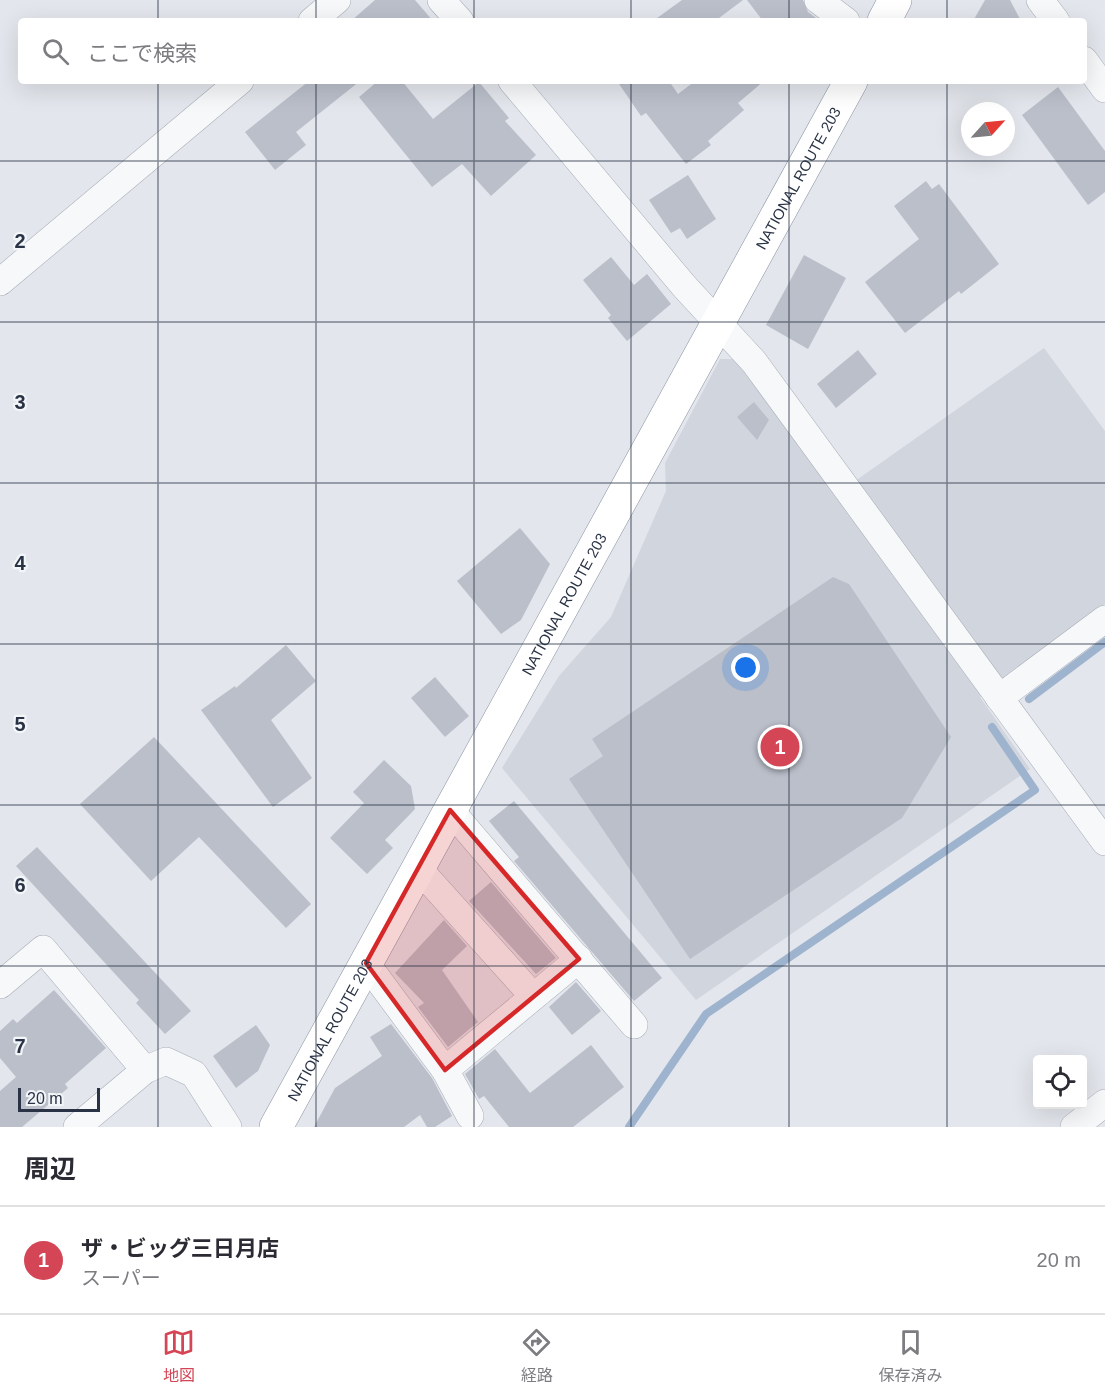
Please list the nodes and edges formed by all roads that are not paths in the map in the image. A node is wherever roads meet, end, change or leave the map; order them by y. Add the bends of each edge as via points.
1 (337, 0) edge
2 (441, 0) edge
3 (818, 0) edge
4 (895, 0) edge
5 (316, 18) edge
6 (457, 18) edge
7 (842, 18) edge
8 (886, 18) edge
9 (1087, 64) edge
10 (236, 84) edge
11 (515, 84) edge
12 (849, 84) edge
13 (1105, 89) edge
14 (0, 282) edge
15 (718, 323) junction
16 (1105, 620) edge
17 (999, 698) junction
18 (450, 810) junction
19 (1105, 842) edge
20 (418, 868) junction
21 (579, 959) junction
22 (366, 963) junction
23 (0, 985) edge
24 (533, 996) junction
25 (634, 1025) dead end
26 (145, 1070) junction
27 (446, 1070) junction
28 (1105, 1103) edge
29 (470, 1116) dead end
30 (77, 1127) edge
31 (228, 1127) edge
32 (276, 1127) edge
33 (1074, 1127) edge

1 - 5 street
2 - 6 street
3 - 7 street
4 - 8 highway
9 - 13 street
10 - 14 street
11 - 15 street
12 - 15 highway, NATIONAL ROUTE 203
15 - 17 street via 754,362
15 - 18 highway, NATIONAL ROUTE 203
16 - 17 street
17 - 19 street
18 - 20 highway, NATIONAL ROUTE 203
18 - 21 street
20 - 22 highway, NATIONAL ROUTE 203
20 - 24 street
21 - 24 street
21 - 25 street
22 - 27 street
22 - 32 highway, NATIONAL ROUTE 203
23 - 26 street via 43,949
24 - 27 street
26 - 30 street
26 - 31 street via 166,1061 194,1074
27 - 29 street
28 - 33 street

